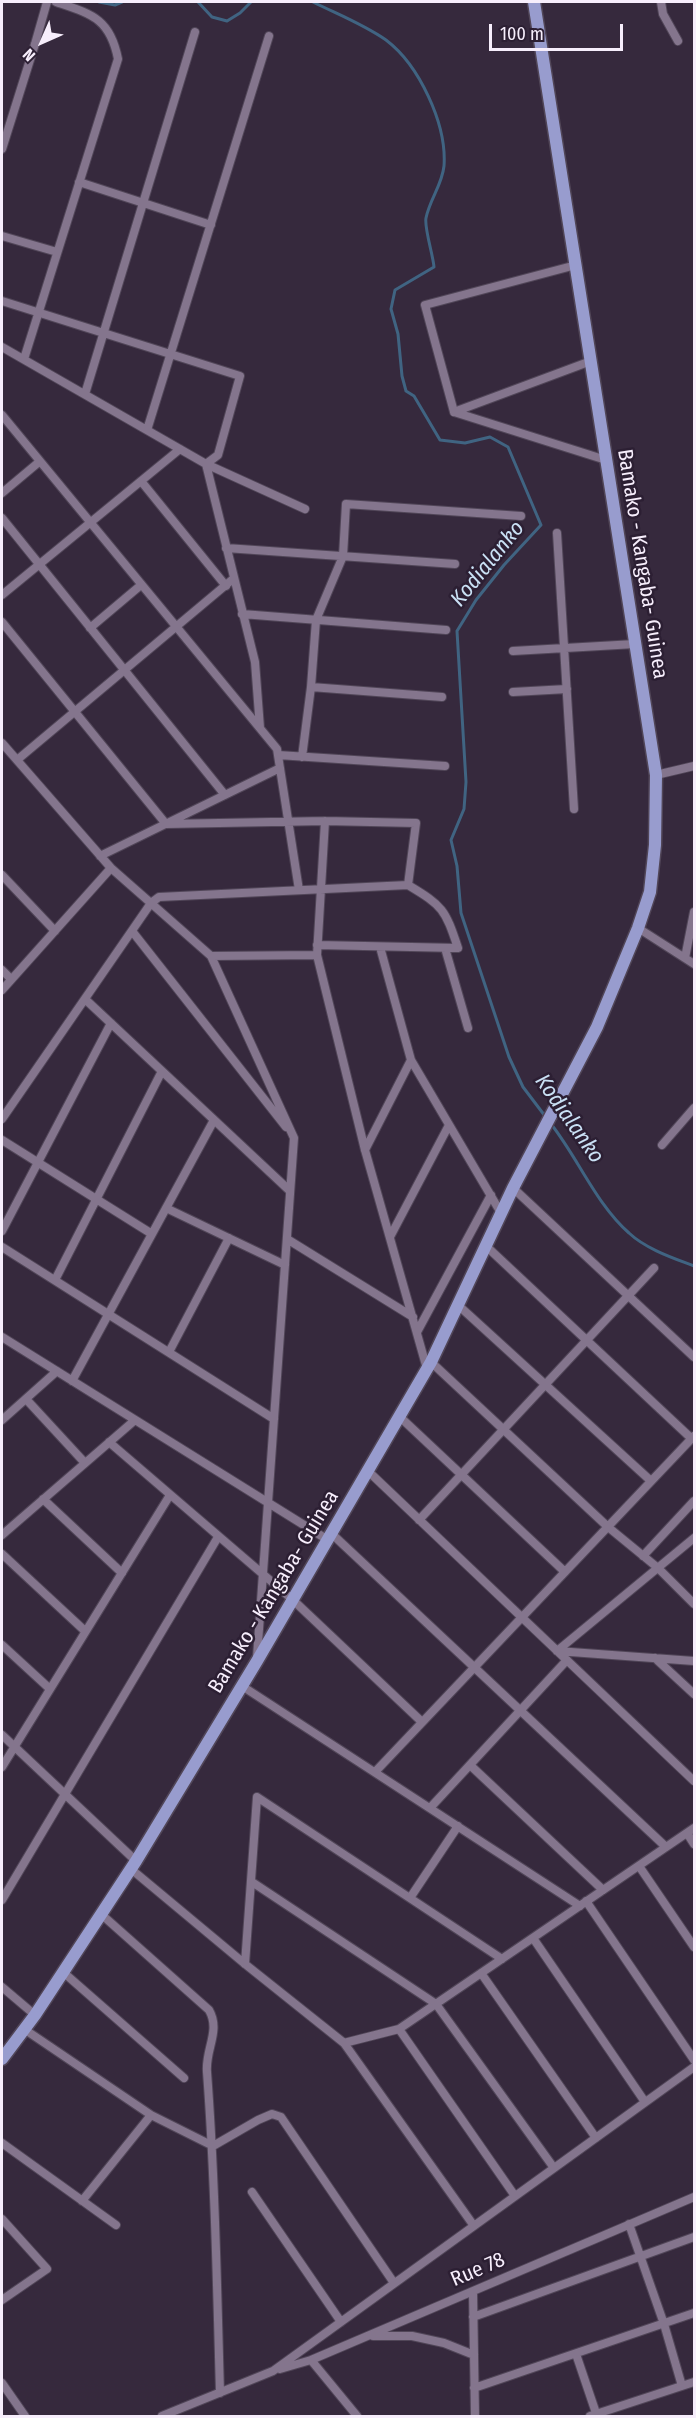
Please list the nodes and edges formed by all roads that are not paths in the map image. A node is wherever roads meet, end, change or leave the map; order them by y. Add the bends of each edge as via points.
1 (47, 2) edge
2 (56, 2) edge
3 (534, 2) edge
4 (661, 2) edge
5 (195, 32) dead end
6 (269, 36) dead end
7 (678, 41) dead end
8 (2, 149) edge
9 (79, 182) junction
10 (143, 203) junction
11 (211, 225) junction
12 (2, 236) edge
13 (57, 252) junction
14 (576, 265) junction
15 (2, 301) edge
16 (38, 313) junction
17 (103, 333) junction
18 (2, 347) edge
19 (171, 355) junction
20 (24, 359) junction
21 (591, 361) junction
22 (85, 394) junction
23 (454, 412) junction
24 (2, 415) edge
25 (147, 430) junction
26 (180, 450) junction
27 (606, 460) junction
28 (39, 462) junction
29 (206, 464) junction
30 (141, 481) junction
31 (2, 493) edge
32 (305, 509) dead end
33 (521, 516) dead end
34 (2, 518) edge
35 (90, 523) junction
36 (557, 533) dead end
37 (226, 548) junction
38 (342, 556) junction
39 (454, 564) dead end
40 (39, 565) junction
41 (233, 579) junction
42 (141, 585) junction
43 (226, 586) junction
44 (2, 595) edge
45 (242, 614) junction
46 (316, 620) junction
47 (2, 622) edge
48 (176, 627) junction
49 (90, 628) junction
50 (446, 630) dead end
51 (635, 644) junction
52 (564, 648) junction
53 (513, 651) dead end
54 (124, 670) junction
55 (311, 687) junction
56 (567, 689) junction
57 (513, 692) dead end
58 (442, 697) dead end
59 (75, 712) junction
60 (260, 728) junction
61 (2, 746) edge
62 (278, 755) junction
63 (302, 757) junction
64 (16, 760) junction
65 (445, 766) dead end
66 (694, 766) edge
67 (280, 768) junction
68 (656, 774) junction
69 (225, 795) junction
70 (574, 809) dead end
71 (325, 821) junction
72 (289, 822) junction
73 (166, 824) junction
74 (100, 856) junction
75 (111, 868) junction
76 (2, 875) edge
77 (408, 885) junction
78 (321, 889) junction
79 (299, 890) junction
80 (151, 903) junction
81 (694, 912) edge
82 (638, 928) junction
83 (55, 930) junction
84 (132, 931) junction
85 (317, 945) junction
86 (380, 947) junction
87 (445, 948) junction
88 (317, 955) junction
89 (211, 956) junction
90 (684, 958) junction
91 (694, 964) edge
92 (2, 970) edge
93 (11, 979) junction
94 (2, 990) edge
95 (85, 999) junction
96 (111, 1023) junction
97 (468, 1028) dead end
98 (411, 1060) junction
99 (162, 1071) junction
100 (694, 1108) edge
101 (2, 1119) edge
102 (214, 1120) junction
103 (449, 1125) junction
104 (294, 1138) junction
105 (2, 1140) edge
106 (662, 1145) dead end
107 (365, 1150) junction
108 (38, 1163) junction
109 (513, 1188) junction
110 (290, 1191) junction
111 (491, 1195) junction
112 (96, 1199) junction
113 (166, 1208) junction
114 (501, 1213) junction
115 (2, 1231) edge
116 (152, 1234) junction
117 (390, 1237) junction
118 (229, 1238) junction
119 (287, 1239) junction
120 (486, 1246) junction
121 (2, 1247) edge
122 (285, 1265) junction
123 (654, 1268) dead end
124 (55, 1280) junction
125 (629, 1295) junction
126 (458, 1305) junction
127 (109, 1313) junction
128 (413, 1317) junction
129 (417, 1332) junction
130 (2, 1337) edge
131 (587, 1340) junction
132 (169, 1352) junction
133 (694, 1357) edge
134 (429, 1366) junction
135 (57, 1371) junction
136 (72, 1381) junction
137 (546, 1385) junction
138 (26, 1398) junction
139 (400, 1417) junction
140 (274, 1419) junction
141 (2, 1420) edge
142 (135, 1420) junction
143 (503, 1430) junction
144 (693, 1437) edge
145 (109, 1442) junction
146 (85, 1462) junction
147 (368, 1471) junction
148 (461, 1475) junction
149 (651, 1481) junction
150 (170, 1495) junction
151 (43, 1499) junction
152 (694, 1501) edge
153 (268, 1503) junction
154 (420, 1520) junction
155 (608, 1527) junction
156 (2, 1535) edge
157 (218, 1537) junction
158 (330, 1537) junction
159 (694, 1538) edge
160 (2, 1554) edge
161 (643, 1556) junction
162 (658, 1568) junction
163 (565, 1572) junction
164 (122, 1573) junction
165 (263, 1576) junction
166 (293, 1600) junction
167 (694, 1604) edge
168 (522, 1617) junction
169 (85, 1631) junction
170 (2, 1645) edge
171 (557, 1651) junction
172 (654, 1658) junction
173 (567, 1660) junction
174 (257, 1661) junction
175 (694, 1661) edge
176 (474, 1667) junction
177 (242, 1686) junction
178 (50, 1689) junction
179 (694, 1695) edge
180 (520, 1710) junction
181 (422, 1722) junction
182 (2, 1735) edge
183 (14, 1747) junction
184 (470, 1765) junction
185 (2, 1767) edge
186 (375, 1772) junction
187 (694, 1781) edge
188 (65, 1794) junction
189 (430, 1808) junction
190 (459, 1826) junction
191 (694, 1828) edge
192 (687, 1833) junction
193 (694, 1844) edge
194 (666, 1847) junction
195 (134, 1865) junction
196 (639, 1866) junction
197 (252, 1882) junction
198 (603, 1890) junction
199 (410, 1898) junction
200 (2, 1900) edge
201 (583, 1904) junction
202 (101, 1914) junction
203 (533, 1938) junction
204 (694, 1947) edge
205 (502, 1959) junction
206 (245, 1964) junction
207 (63, 1972) junction
208 (482, 1973) junction
209 (2, 1987) edge
210 (436, 2004) junction
211 (35, 2015) junction
212 (24, 2029) junction
213 (399, 2029) junction
214 (344, 2043) junction
215 (2, 2059) edge
216 (694, 2060) edge
217 (694, 2067) edge
218 (184, 2078) dead end
219 (645, 2102) junction
220 (151, 2115) junction
221 (596, 2138) junction
222 (2, 2143) edge
223 (213, 2146) junction
224 (554, 2168) junction
225 (252, 2192) dead end
226 (515, 2196) junction
227 (694, 2197) edge
228 (82, 2201) junction
229 (2, 2219) edge
230 (629, 2224) junction
231 (116, 2225) dead end
232 (474, 2226) junction
233 (694, 2237) edge
234 (641, 2256) junction
235 (394, 2283) junction
236 (473, 2292) junction
237 (2, 2300) edge
238 (694, 2313) edge
239 (473, 2317) junction
240 (341, 2322) junction
241 (664, 2324) junction
242 (369, 2336) junction
243 (576, 2354) junction
244 (474, 2355) junction
245 (311, 2360) junction
246 (273, 2371) junction
247 (694, 2382) edge
248 (2, 2383) edge
249 (682, 2386) junction
250 (474, 2388) junction
251 (220, 2393) junction
252 (25, 2416) edge
253 (162, 2416) edge
254 (357, 2416) edge
255 (475, 2416) edge
256 (594, 2416) edge

1 - 8 street
2 - 9 street via 92,15 113,38 118,59
3 - 14 main road, Bamako - Kangaba- Guinea
4 - 7 street
5 - 10 street
6 - 11 street
9 - 10 street
9 - 13 street
10 - 11 street
10 - 17 street
11 - 19 street
12 - 13 street
13 - 16 street
14 - 21 main road, Bamako - Kangaba- Guinea
14 - 23 street via 425,305
15 - 16 street
16 - 17 street
16 - 20 street
17 - 19 street
17 - 22 street
18 - 20 street
19 - 25 street
19 - 29 street via 240,376 218,455
20 - 22 street
21 - 23 street
21 - 27 main road, Bamako - Kangaba- Guinea
22 - 25 street
23 - 27 street
24 - 28 street
25 - 26 street
26 - 29 street
26 - 30 street
27 - 51 main road, Bamako - Kangaba- Guinea
28 - 31 street
28 - 35 street
29 - 32 street
29 - 37 street
30 - 35 street
30 - 43 street
33 - 38 street via 346,504
34 - 40 street
35 - 40 street
35 - 42 street
36 - 52 street
37 - 38 street
37 - 41 street
38 - 39 street
38 - 46 street
40 - 44 street
40 - 49 street
41 - 43 street
41 - 45 street
42 - 48 street
42 - 49 street
43 - 48 street
45 - 46 street
45 - 60 street via 255,662
46 - 50 street
46 - 55 street
47 - 59 street
48 - 54 street
48 - 60 street
49 - 54 street
51 - 52 street
51 - 68 main road, Bamako - Kangaba- Guinea
52 - 53 street
52 - 56 street
54 - 59 street
54 - 69 street
55 - 58 street
55 - 63 street
56 - 57 street
56 - 70 street
59 - 64 street
59 - 73 street
60 - 62 street
61 - 64 street
62 - 63 street
62 - 67 street
63 - 65 street
64 - 74 street
66 - 68 street
67 - 69 street
67 - 72 street
68 - 82 main road, Bamako - Kangaba- Guinea via 656,845 650,892
69 - 73 street
71 - 72 street
71 - 77 street via 416,823
71 - 78 street
72 - 73 street
72 - 79 street
73 - 74 street
74 - 75 street
75 - 80 street
75 - 83 street
76 - 83 street
77 - 78 street
77 - 87 street via 432,899 447,915 458,948
78 - 79 street
78 - 85 street
79 - 80 street via 159,897
80 - 84 street
80 - 89 street
81 - 90 street
82 - 90 street
82 - 109 main road, Bamako - Kangaba- Guinea via 597,1027
83 - 93 street
84 - 95 street
84 - 104 street
85 - 86 street
85 - 88 street
86 - 87 street
86 - 98 street
87 - 97 street
88 - 89 street
88 - 107 street
89 - 104 street
90 - 91 street
92 - 93 street
93 - 94 street
95 - 96 street
95 - 101 street
96 - 99 street
96 - 108 street
98 - 103 street
98 - 107 street
99 - 102 street
99 - 112 street
100 - 106 street
102 - 110 street
102 - 113 street
103 - 111 street
103 - 117 street
104 - 110 street
105 - 108 street
107 - 117 street
108 - 112 street
108 - 115 street
109 - 114 main road, Bamako - Kangaba- Guinea
109 - 125 street
110 - 119 street
111 - 114 street
111 - 129 street
112 - 116 street
112 - 124 street
113 - 116 street
113 - 118 street
114 - 120 main road, Bamako - Kangaba- Guinea
116 - 127 street
117 - 128 street
118 - 122 street
118 - 132 street
119 - 122 street
119 - 128 street
120 - 126 main road, Bamako - Kangaba- Guinea
120 - 131 street
121 - 124 street
122 - 140 street
123 - 125 street
124 - 127 street
125 - 131 street
125 - 133 street
126 - 134 main road, Bamako - Kangaba- Guinea
126 - 137 street
127 - 132 street
127 - 136 street
128 - 129 street
129 - 134 street
130 - 135 street
131 - 137 street
131 - 144 street
132 - 140 street
134 - 139 main road, Bamako - Kangaba- Guinea
134 - 143 street
135 - 136 street
135 - 138 street
136 - 142 street
137 - 143 street
137 - 149 street
138 - 141 street
138 - 146 street
139 - 147 main road, Bamako - Kangaba- Guinea
139 - 148 street
140 - 153 street
142 - 145 street
142 - 153 street
143 - 148 street
143 - 155 street
144 - 149 street
145 - 146 street
145 - 150 street
146 - 151 street
147 - 154 street
147 - 158 main road, Bamako - Kangaba- Guinea
148 - 154 street
148 - 163 street
149 - 155 street
150 - 157 street
150 - 164 street
151 - 156 street
151 - 164 street
152 - 161 street
153 - 158 street
153 - 165 street
154 - 168 street
155 - 161 street
155 - 163 street
157 - 165 street
157 - 188 street
158 - 166 main road, Bamako - Kangaba- Guinea
158 - 176 street
159 - 162 street
160 - 169 street
161 - 162 street
162 - 167 street
162 - 171 street
163 - 168 street
164 - 169 street
165 - 166 street
165 - 174 street
166 - 174 main road, Bamako - Kangaba- Guinea
166 - 181 street
168 - 171 street
168 - 176 street
169 - 178 street
170 - 178 street
171 - 172 street
171 - 173 street
172 - 175 street
172 - 179 street
173 - 180 street
173 - 187 street
174 - 177 main road, Bamako - Kangaba- Guinea
176 - 180 street
176 - 181 street
177 - 186 street
177 - 195 main road, Bamako - Kangaba- Guinea
178 - 183 street
180 - 184 street
180 - 194 street
181 - 186 street
182 - 183 street
183 - 185 street
183 - 188 street
184 - 189 street
184 - 198 street
186 - 189 street
188 - 195 street
188 - 200 street
189 - 190 street
190 - 199 street
190 - 201 street
191 - 192 street
192 - 193 street
192 - 194 street
194 - 196 street
195 - 202 main road, Bamako - Kangaba- Guinea
195 - 206 street
196 - 198 street
196 - 204 street
197 - 199 street via 257,1797
197 - 206 street
197 - 210 street
198 - 201 street
199 - 205 street
201 - 203 street
201 - 216 street
202 - 207 main road, Bamako - Kangaba- Guinea
202 - 223 street via 209,2010 213,2018 216,2026 206,2064
203 - 205 street
203 - 219 street
205 - 208 street
206 - 214 street
207 - 211 main road, Bamako - Kangaba- Guinea
207 - 218 street
208 - 210 street
208 - 221 street
209 - 211 street
210 - 213 street
210 - 224 street
211 - 212 main road, Bamako - Kangaba- Guinea
212 - 215 main road, Bamako - Kangaba- Guinea
212 - 220 street
213 - 214 street
213 - 226 street
214 - 232 street
217 - 219 street
219 - 221 street
220 - 223 street
220 - 228 street
221 - 224 street
222 - 228 street
223 - 235 street via 272,2114 281,2117
223 - 251 street
224 - 226 street
225 - 240 street
226 - 232 street
227 - 230 street, Rue 78
228 - 231 street
229 - 237 street via 47,2269
230 - 234 street
230 - 236 street, Rue 78
232 - 235 street
233 - 234 street
234 - 239 street
234 - 241 street
235 - 240 street
236 - 239 street
236 - 242 street, Rue 78
238 - 241 street
239 - 244 street
240 - 246 street
241 - 243 street
241 - 249 street
242 - 244 street via 412,2336
242 - 245 street, Rue 78
243 - 250 street
243 - 256 street
244 - 250 street
245 - 246 street, Rue 78
245 - 254 street
246 - 251 street
247 - 249 street
248 - 252 street
249 - 256 street
250 - 255 street
251 - 253 street

